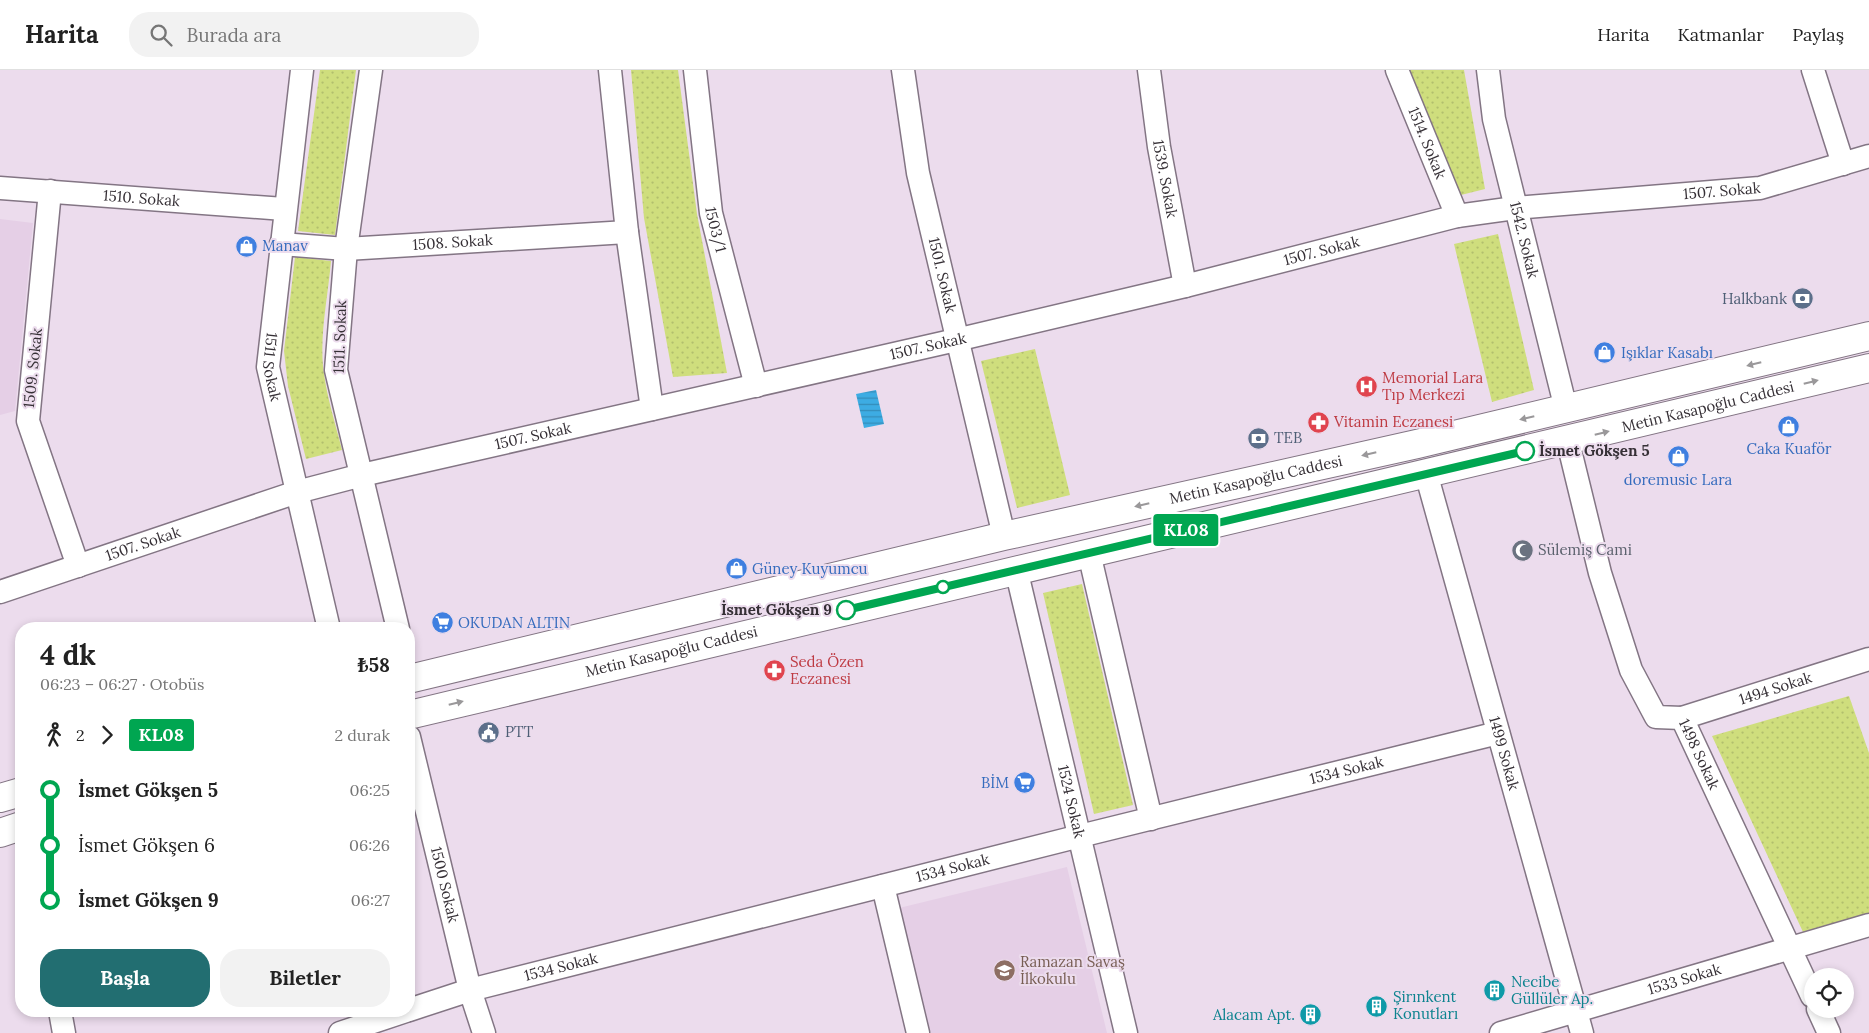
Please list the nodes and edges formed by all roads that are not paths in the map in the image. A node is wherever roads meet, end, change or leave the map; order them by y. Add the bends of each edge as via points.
1 (302, 70) edge
2 (371, 70) edge
3 (610, 70) edge
4 (695, 70) edge
5 (903, 70) edge
6 (1149, 70) edge
7 (1397, 70) edge
8 (1488, 70) edge
9 (1813, 70) edge
10 (1869, 156) edge
11 (1843, 164) junction
12 (0, 188) edge
13 (50, 191) junction
14 (1515, 208) junction
15 (284, 209) junction
16 (1458, 216) junction
17 (627, 232) junction
18 (281, 244) junction
19 (346, 249) junction
20 (1185, 286) junction
21 (1869, 336) edge
22 (956, 340) junction
23 (1869, 368) edge
24 (756, 386) junction
25 (652, 409) junction
26 (1566, 409) junction
27 (1568, 442) junction
28 (1426, 473) junction
29 (362, 475) junction
30 (297, 492) junction
31 (1004, 536) junction
32 (1089, 553) junction
33 (78, 566) junction
34 (1016, 570) junction
35 (0, 592) edge
36 (327, 622) edge
37 (396, 622) edge
38 (1869, 659) edge
39 (415, 676) edge
40 (415, 714) edge
41 (1682, 718) junction
42 (1498, 733) junction
43 (415, 762) edge
44 (15, 794) edge
45 (0, 798) edge
46 (1151, 819) junction
47 (15, 828) edge
48 (0, 832) edge
49 (1080, 836) junction
50 (883, 886) junction
51 (1869, 924) edge
52 (1791, 947) junction
53 (1804, 977) edge
54 (470, 990) junction
55 (415, 1009) edge
56 (1575, 1011) junction
57 (61, 1017) edge
58 (389, 1017) edge
59 (1822, 1018) edge
60 (64, 1033) edge
61 (340, 1033) edge
62 (484, 1033) edge
63 (918, 1033) edge
64 (1126, 1033) edge
65 (1500, 1033) edge
66 (1582, 1033) edge
67 (1828, 1033) edge

1 - 15 street, 1511 Sokak
2 - 19 street, 1511. Sokak
3 - 17 street
4 - 24 street, 1503/1 via 711,213
5 - 22 street, 1501. Sokak via 918,173
6 - 20 street, 1539. Sokak via 1159,147
7 - 16 street, 1514. Sokak
8 - 14 street, 1542. Sokak via 1494,119
9 - 11 street
10 - 11 street, 1507. Sokak
11 - 14 street, 1507. Sokak via 1760,188
12 - 13 street, 1510. Sokak
13 - 15 street, 1510. Sokak
13 - 33 street, 1509. Sokak via 28,421
14 - 16 street, 1507. Sokak
14 - 26 street, 1542. Sokak
15 - 18 street, 1511 Sokak
16 - 20 street, 1507. Sokak
17 - 19 street, 1508. Sokak
17 - 25 street
18 - 19 street, 1508. Sokak
18 - 30 street, 1511 Sokak via 268,367
19 - 29 street, 1511. Sokak via 336,370
20 - 22 street, 1507. Sokak
21 -> 26 main road, Metin Kasapoğlu Caddesi
22 - 24 street, 1507. Sokak
22 - 31 street, 1501. Sokak
27 -> 23 main road, Metin Kasapoğlu Caddesi
24 - 25 street, 1507. Sokak
25 - 29 street, 1507. Sokak
26 -> 31 main road, Metin Kasapoğlu Caddesi
27 - 28 main road, Metin Kasapoğlu Caddesi
27 - 41 street, 1498 Sokak via 1600,573 1631,670 1656,717
28 - 32 main road, Metin Kasapoğlu Caddesi
28 - 42 street, 1499 Sokak
29 - 30 street, 1507. Sokak
29 - 37 street, 1511. Sokak
30 - 33 street, 1507. Sokak
30 - 36 street, 1511 Sokak
31 - 39 main road, Metin Kasapoğlu Caddesi
32 - 34 main road, Metin Kasapoğlu Caddesi
32 - 46 street
33 - 35 street, 1507. Sokak
40 -> 34 main road, Metin Kasapoğlu Caddesi
34 - 49 street, 1524 Sokak
38 - 41 street, 1494 Sokak
41 - 52 street, 1498 Sokak
42 - 46 street, 1534 Sokak
42 - 56 street, 1499 Sokak
43 - 54 street, 1500 Sokak
44 - 45 main road
46 - 49 street, 1534 Sokak
47 - 48 main road
49 - 50 street, 1534 Sokak
49 - 64 street, 1524 Sokak
50 - 54 street, 1534 Sokak
50 - 63 street
51 - 52 street, 1533 Sokak
52 - 53 street, 1498 Sokak
52 - 56 street, 1533 Sokak
54 - 55 street, 1534 Sokak
54 - 62 street, 1500 Sokak
56 - 65 street, 1533 Sokak
56 - 66 street, 1499 Sokak
57 - 60 street
58 - 61 street, 1534 Sokak
59 - 67 street

